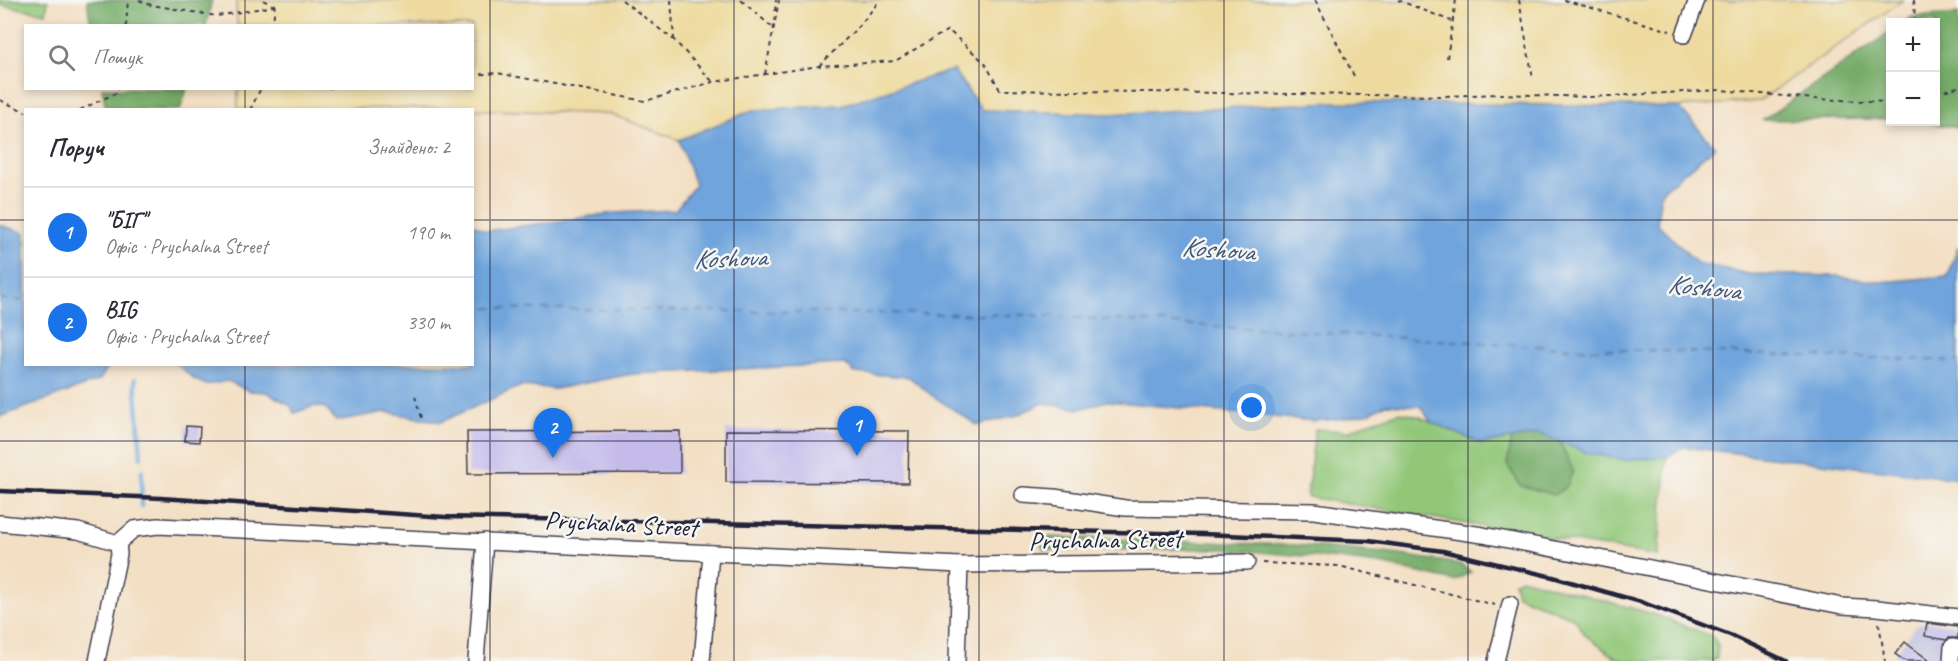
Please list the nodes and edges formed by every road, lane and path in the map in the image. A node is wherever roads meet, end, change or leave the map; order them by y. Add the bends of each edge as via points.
1 (128, 0) edge
2 (139, 0) edge
3 (263, 0) edge
4 (274, 0) edge
5 (622, 0) edge
6 (671, 0) edge
7 (741, 0) edge
8 (777, 0) edge
9 (880, 0) edge
10 (1314, 0) edge
11 (1398, 0) edge
12 (1456, 0) edge
13 (1519, 0) edge
14 (1564, 0) edge
15 (1697, 0) edge
16 (1914, 0) edge
17 (274, 6) junction
18 (1915, 18) edge
19 (1452, 21) junction
20 (126, 24) edge
21 (273, 24) edge
22 (773, 28) junction
23 (1684, 35) joint
24 (674, 40) junction
25 (1447, 58) dead end
26 (819, 66) junction
27 (765, 74) junction
28 (474, 75) edge
29 (1354, 76) dead end
30 (1533, 79) dead end
31 (713, 82) junction
32 (1958, 87) edge
33 (118, 90) edge
34 (260, 90) edge
35 (1940, 92) edge
36 (0, 100) edge
37 (1886, 102) edge
38 (84, 108) edge
39 (251, 108) edge
40 (24, 111) edge
41 (415, 396) dead end
42 (421, 418) dead end
43 (1023, 495) dead end
44 (0, 523) edge
45 (485, 541) junction
46 (118, 543) junction
47 (711, 553) junction
48 (1247, 562) joint
49 (960, 565) junction
50 (1510, 606) joint
51 (1876, 608) junction
52 (1958, 617) edge
53 (1958, 648) edge
54 (97, 661) edge
55 (476, 661) edge
56 (702, 661) edge
57 (957, 661) edge
58 (1496, 661) edge
59 (1885, 661) edge
60 (1951, 661) edge

1 - 20 path
2 - 17 path via 217,16
3 - 17 path
4 - 17 path
5 - 24 path
6 - 24 path
7 - 22 path
8 - 22 path
9 - 26 path
10 - 29 path
11 - 19 path
12 - 19 path
13 - 30 path
14 - 23 path
15 - 23 street
16 - 18 path
17 - 21 path
19 - 25 path
22 - 27 path
24 - 31 path
26 - 27 path
26 - 37 path via 895,61 948,30 986,63 1000,90 1592,98 1720,90
27 - 31 path
28 - 31 path via 497,73 645,101
32 - 35 path
33 - 38 path
34 - 39 path
36 - 40 path
41 - 42 path
43 - 51 street via 1125,508 1314,511 1483,535 1842,606
44 - 46 street via 78,531
45 - 46 street, Prychalna Street via 148,526 134,530
45 - 47 street, Prychalna Street
45 - 55 street
46 - 54 street via 119,555
47 - 49 street, Prychalna Street
47 - 56 street
48 - 49 street, Prychalna Street
48 - 50 path via 1339,566
49 - 57 street
50 - 58 street
51 - 52 street
51 - 59 path
53 - 60 street via 1952,647

